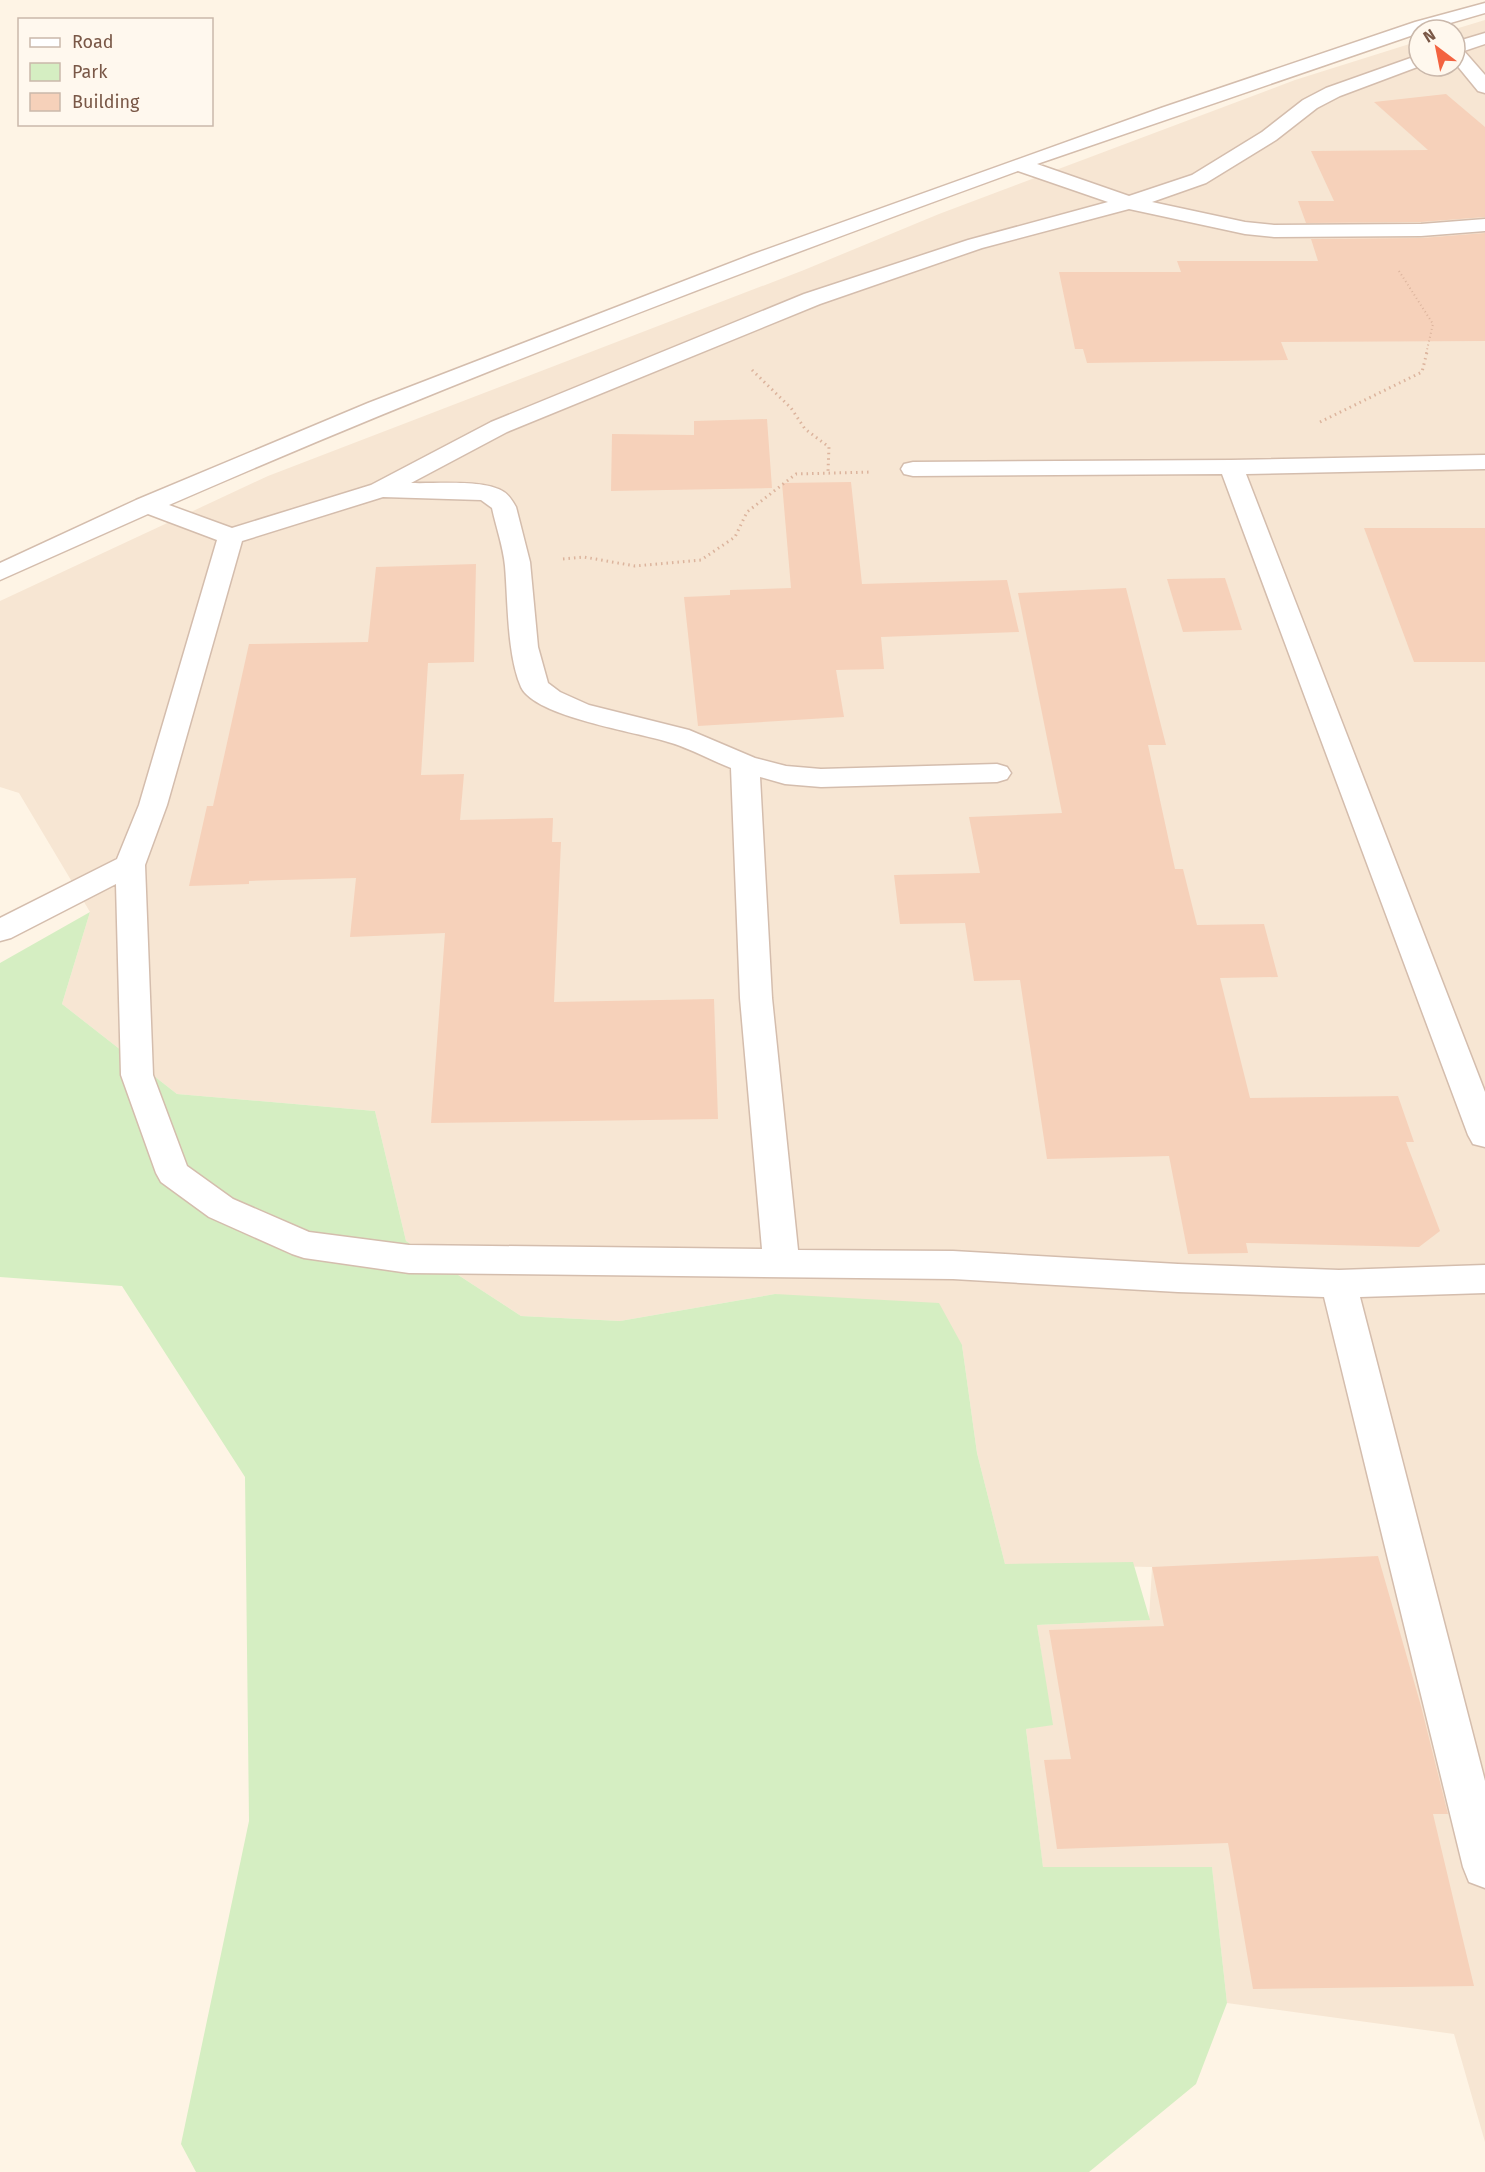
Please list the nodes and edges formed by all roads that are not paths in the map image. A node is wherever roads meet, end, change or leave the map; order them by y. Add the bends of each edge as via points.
1 (1485, 8) edge
2 (1454, 18) edge
3 (1407, 34) edge
4 (1485, 38) edge
5 (1467, 45) edge
6 (1407, 64) edge
7 (1467, 64) edge
8 (1485, 87) edge
9 (1017, 164) junction
10 (1129, 203) junction
11 (1485, 225) edge
12 (1485, 462) edge
13 (1231, 467) junction
14 (913, 469) road end
15 (380, 490) junction
16 (145, 505) junction
17 (231, 536) junction
18 (0, 572) edge
19 (745, 764) junction
20 (997, 773) dead end
21 (130, 864) junction
22 (0, 931) edge
23 (1485, 1135) edge
24 (781, 1262) junction
25 (1485, 1279) edge
26 (1339, 1284) junction
27 (1485, 1867) edge

1 - 2 street
3 - 9 street
4 - 5 street
6 - 10 street via 1310,104 1269,136 1198,179
7 - 8 street
9 - 10 street
9 - 16 street via 497,358
10 - 11 street via 1274,231 1421,230
10 - 15 street via 975,244 764,318 499,427
12 - 13 street
13 - 14 street
13 - 23 street
15 - 17 street
15 - 19 street via 484,493 497,498 504,507 517,562 525,646 535,687 579,711 679,736
16 - 17 street
16 - 18 street
17 - 21 street via 153,805
19 - 20 street via 785,775 821,778
19 - 24 street via 756,998
21 - 22 street
21 - 24 street via 138,1075 173,1173 220,1208 304,1245 409,1259
24 - 26 street via 953,1265
25 - 26 street
26 - 27 street

